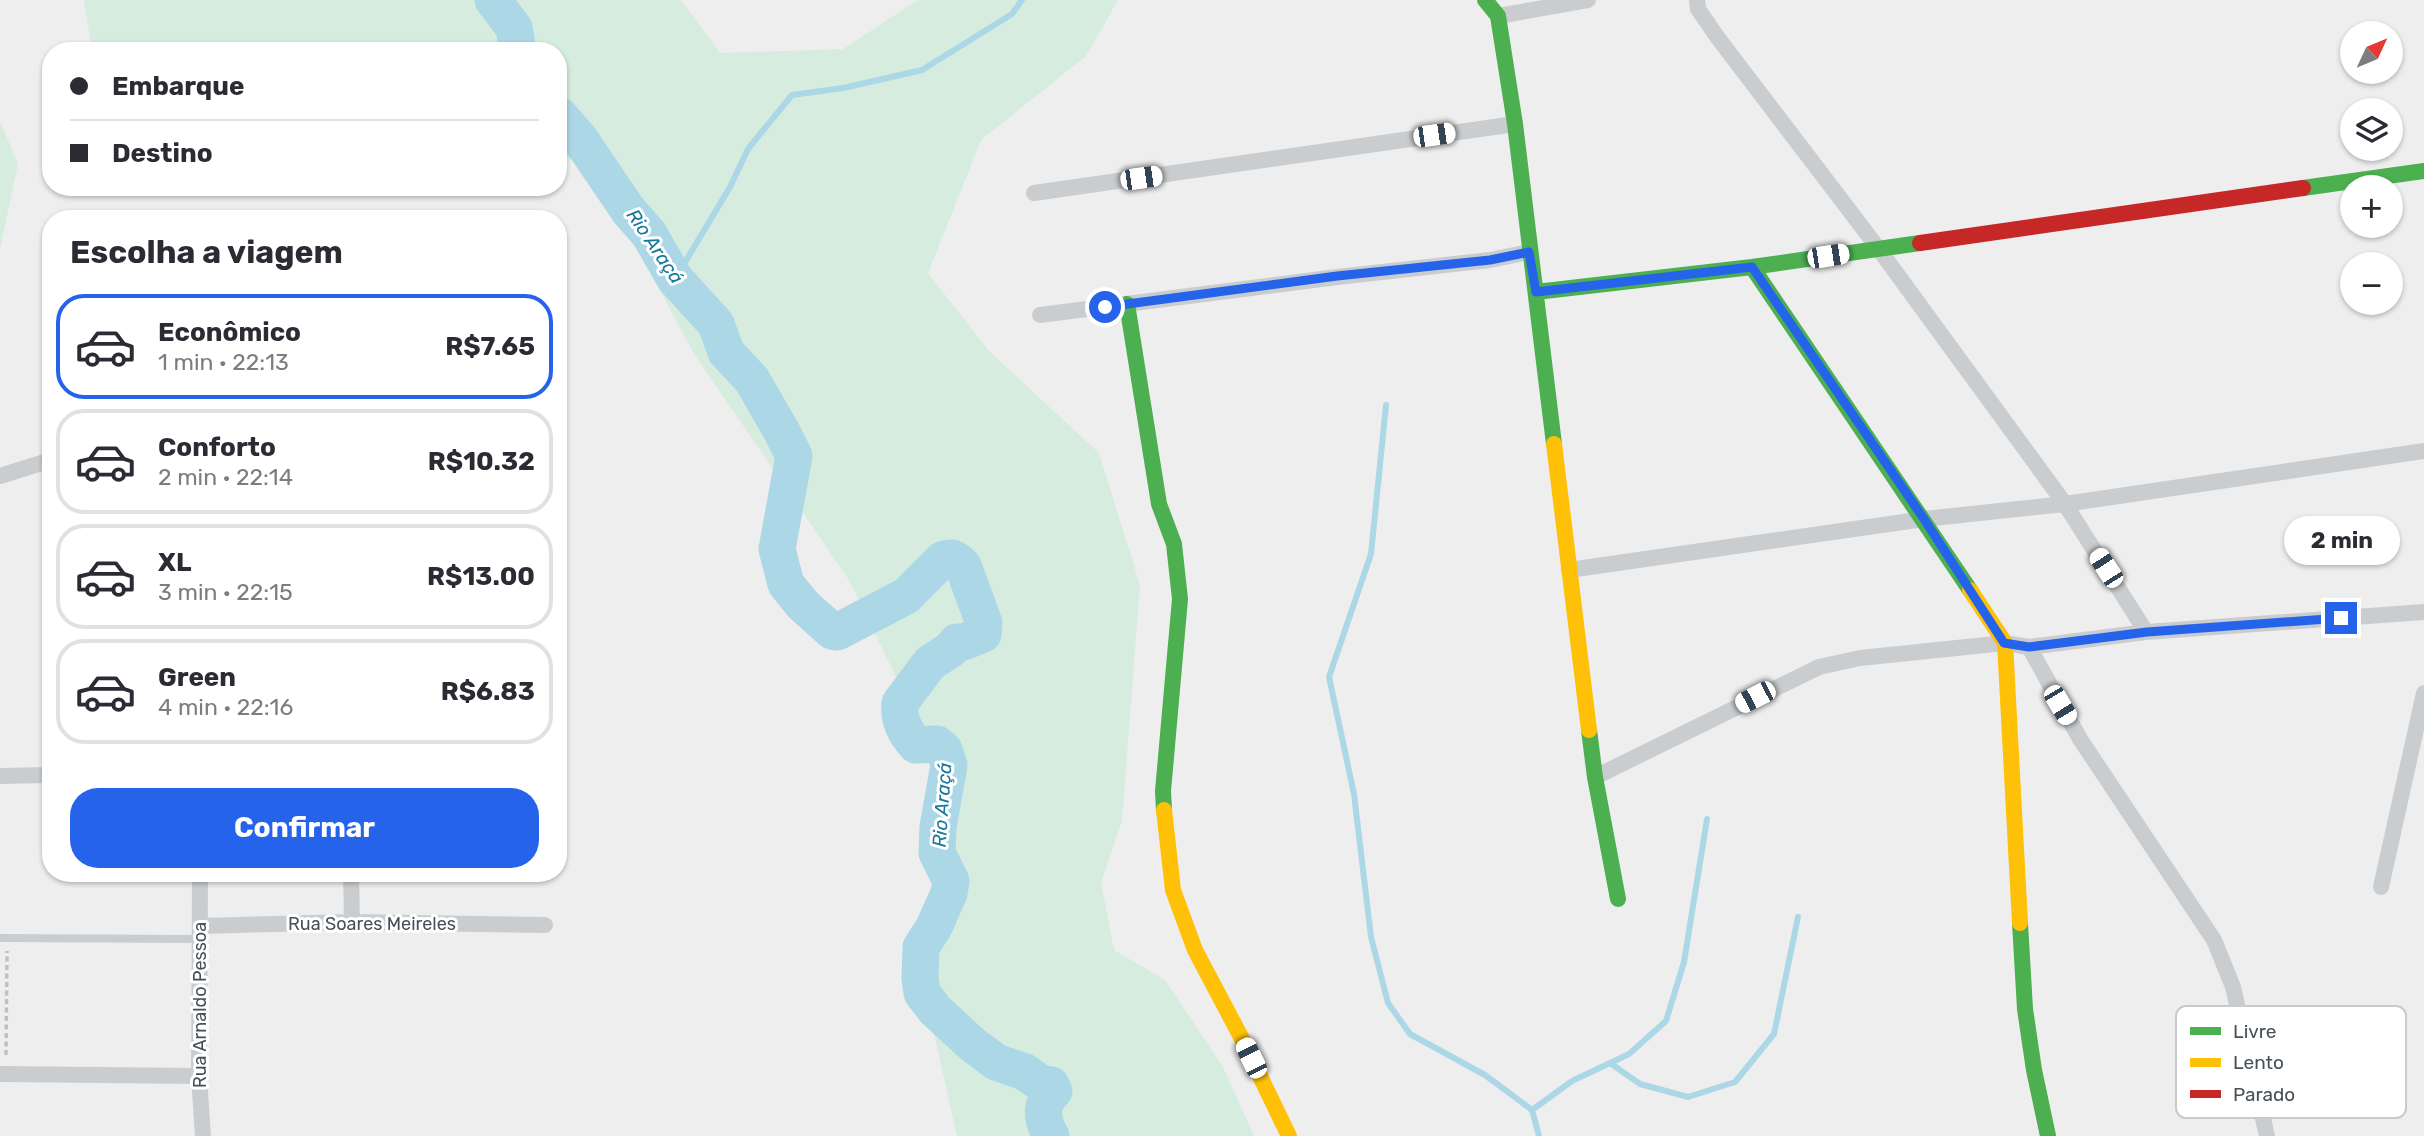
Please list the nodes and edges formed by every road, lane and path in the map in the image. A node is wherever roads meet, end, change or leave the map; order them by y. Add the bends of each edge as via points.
1 (1485, 0) edge
2 (1588, 0) edge
3 (1697, 0) edge
4 (1497, 16) junction
5 (1515, 124) junction
6 (2424, 171) edge
7 (1034, 193) dead end
8 (1878, 248) junction
9 (1529, 252) junction
10 (1752, 267) junction
11 (1536, 292) junction
12 (1127, 304) junction
13 (1040, 315) dead end
14 (2424, 451) edge
15 (42, 463) edge
16 (0, 476) edge
17 (2065, 504) junction
18 (1924, 519) junction
19 (1569, 570) junction
20 (2424, 612) edge
21 (2147, 632) junction
22 (2004, 643) junction
23 (2029, 647) junction
24 (2424, 693) edge
25 (42, 775) edge
26 (0, 776) edge
27 (1595, 777) junction
28 (200, 882) edge
29 (351, 882) edge
30 (2381, 887) dead end
31 (1618, 899) dead end
32 (352, 922) junction
33 (545, 925) dead end
34 (200, 932) junction
35 (3, 938) edge
36 (2237, 1006) edge
37 (3, 1074) edge
38 (199, 1076) junction
39 (2263, 1118) edge
40 (203, 1136) edge
41 (1289, 1136) edge
42 (2048, 1136) edge
43 (2267, 1136) edge

1 - 4 street
2 - 4 street
3 - 8 street via 1718,38
4 - 5 street
5 - 7 street
5 - 9 street
6 - 8 street
8 - 10 street
8 - 17 street
9 - 11 street
9 - 12 street
10 - 11 street
10 - 18 street
11 - 19 street
12 - 13 street
12 - 41 street via 1159,504 1174,544 1180,599 1163,792 1173,890 1195,950
14 - 17 street
15 - 16 street
17 - 18 street
17 - 21 street
18 - 19 street
18 - 22 street
19 - 27 street
20 - 21 street
21 - 23 street
22 - 23 street
22 - 27 street via 1860,658 1819,667
22 - 42 street via 2025,1009
23 - 36 street via 2080,739 2214,940
24 - 30 street
25 - 26 street
27 - 31 street
28 - 34 street, Rua Arnaldo Pessoa
29 - 32 street
32 - 33 street, Rua Soares Meireles
32 - 34 street, Rua Soares Meireles
34 - 35 lane
34 - 38 street, Rua Arnaldo Pessoa
35 - 37 path
37 - 38 street
38 - 40 street, Rua Arnaldo Pessoa
39 - 43 street

